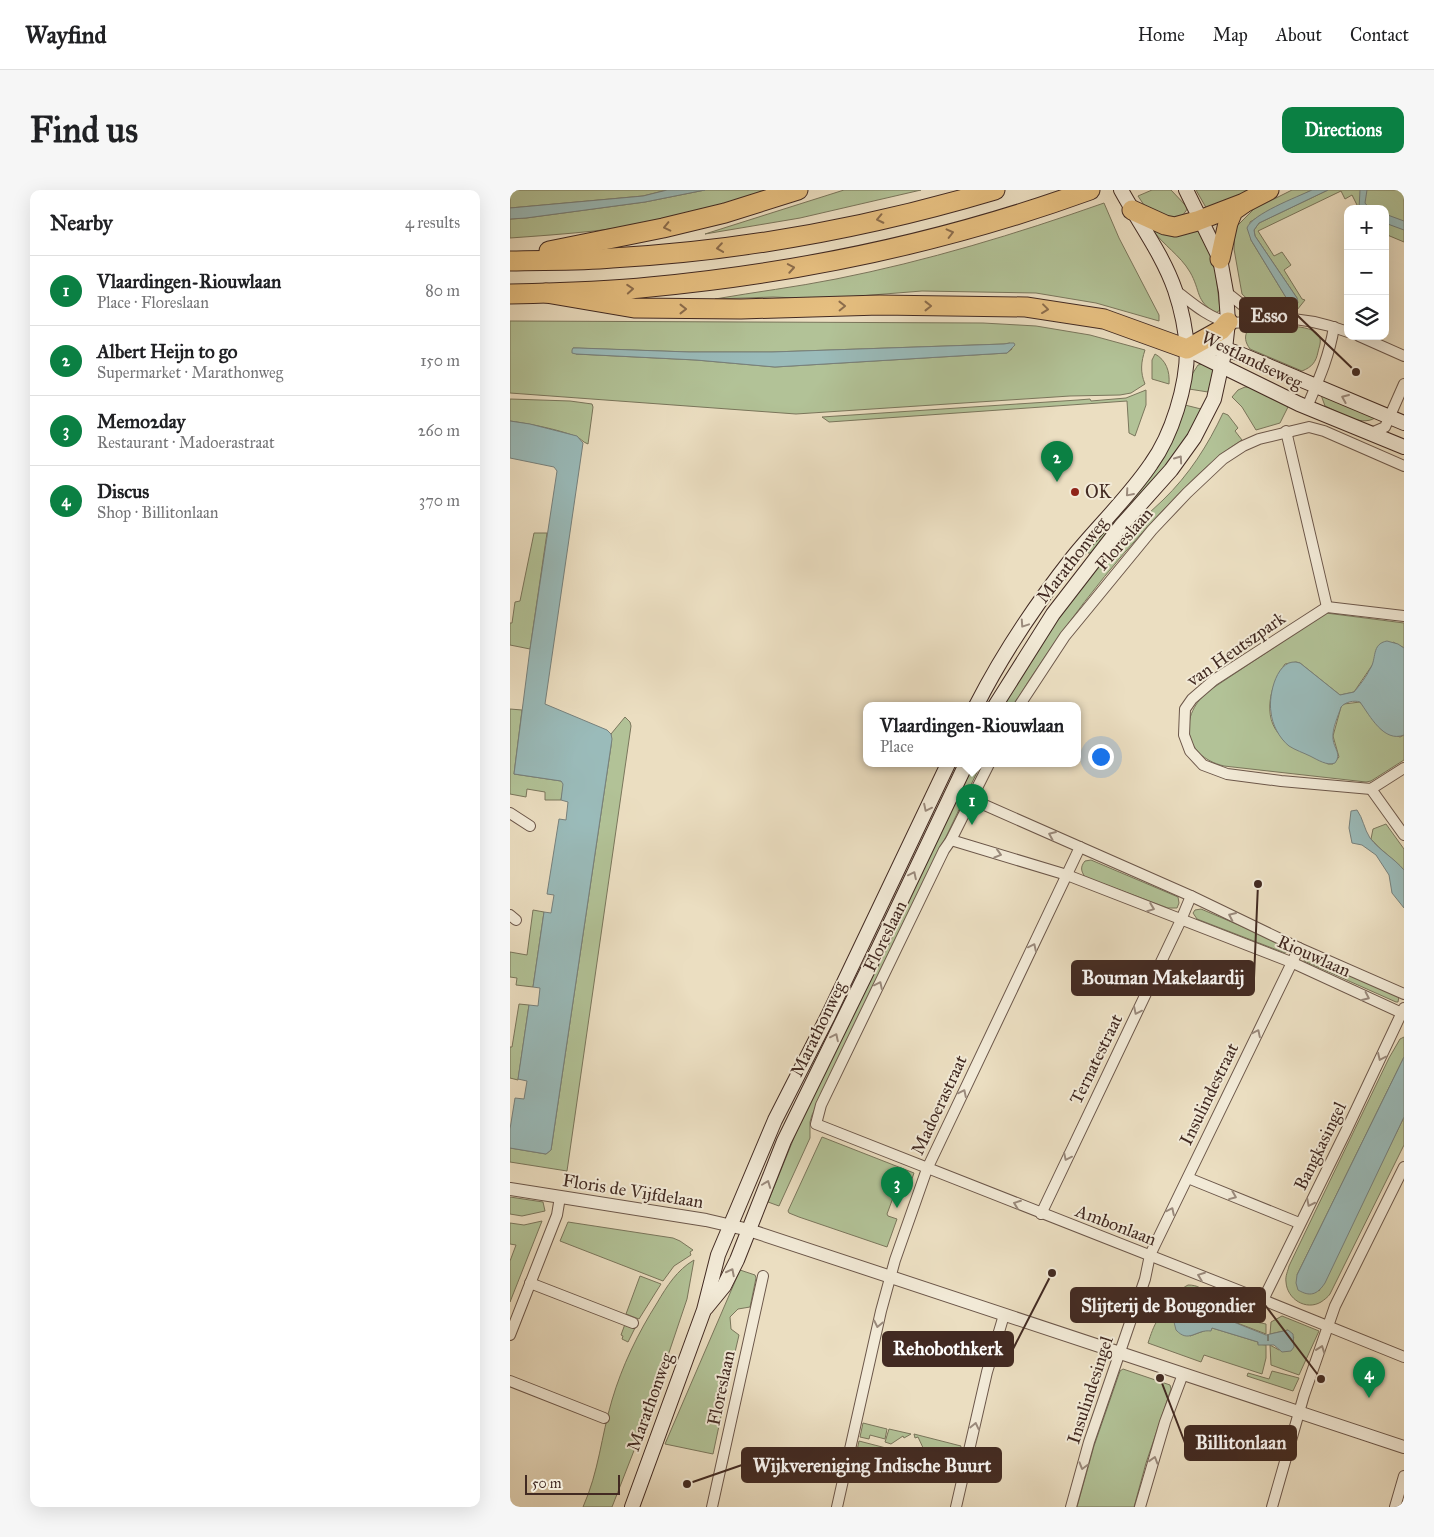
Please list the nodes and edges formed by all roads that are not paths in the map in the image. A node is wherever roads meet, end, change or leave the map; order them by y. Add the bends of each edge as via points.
1 (798, 190) edge
2 (995, 190) edge
3 (1121, 190) edge
4 (1186, 190) edge
5 (1269, 190) edge
6 (1088, 191) edge
7 (1244, 203) junction
8 (1132, 210) junction
9 (1201, 219) junction
10 (1220, 259) junction
11 (510, 260) edge
12 (1175, 290) junction
13 (1226, 292) junction
14 (546, 293) junction
15 (510, 294) edge
16 (1267, 318) junction
17 (1228, 322) junction
18 (1334, 327) junction
19 (1344, 331) edge
20 (1368, 340) edge
21 (1186, 349) junction
22 (1226, 349) junction
23 (1404, 356) edge
24 (1223, 366) junction
25 (1404, 384) edge
26 (1316, 386) junction
27 (1307, 407) junction
28 (1390, 417) junction
29 (1404, 423) edge
30 (1286, 431) junction
31 (1371, 433) junction
32 (1404, 447) edge
33 (1404, 466) edge
34 (1327, 607) junction
35 (1404, 616) edge
36 (978, 702) edge
37 (998, 702) edge
38 (1022, 702) edge
39 (947, 767) edge
40 (965, 767) edge
41 (987, 767) edge
42 (1404, 768) edge
43 (1371, 789) junction
44 (971, 799) junction
45 (510, 813) edge
46 (530, 826) dead end
47 (1404, 835) edge
48 (951, 840) junction
49 (1080, 847) junction
50 (1067, 875) junction
51 (1191, 896) junction
52 (1182, 920) junction
53 (1299, 948) junction
54 (1291, 962) junction
55 (1404, 994) edge
56 (1403, 1011) edge
57 (816, 1124) joint
58 (1404, 1167) edge
59 (927, 1169) junction
60 (1188, 1178) junction
61 (510, 1189) edge
62 (560, 1197) junction
63 (1041, 1214) junction
64 (1299, 1223) junction
65 (729, 1225) junction
66 (749, 1230) junction
67 (1150, 1255) junction
68 (763, 1276) dead end
69 (891, 1277) junction
70 (530, 1283) junction
71 (1263, 1300) junction
72 (704, 1310) junction
73 (1004, 1315) junction
74 (633, 1323) dead end
75 (1329, 1327) junction
76 (510, 1335) edge
77 (1119, 1353) junction
78 (1404, 1357) edge
79 (1183, 1374) junction
80 (510, 1381) edge
81 (1299, 1412) junction
82 (604, 1418) dead end
83 (1404, 1447) edge
84 (1404, 1476) edge
85 (632, 1507) edge
86 (712, 1507) edge
87 (837, 1507) edge
88 (956, 1507) edge
89 (1071, 1507) edge
90 (1140, 1507) edge
91 (1272, 1507) edge
92 (1394, 1507) edge

1 -> 11 highway via 725,213
2 -> 11 highway via 936,207 831,230 714,249 611,258
3 - 8 main road, Marathonweg
4 - 9 main road, Marathonweg
5 - 7 highway
14 -> 6 highway via 680,284 827,261 978,226
7 - 9 highway
7 - 10 highway via 1233,211
8 - 9 highway via 1175,227
8 - 12 main road, Marathonweg
9 - 10 main road, Marathonweg
10 - 13 main road, Marathonweg
12 - 17 street via 1206,314
12 - 21 main road, Marathonweg
13 - 16 street via 1250,311
13 - 17 main road, Marathonweg
14 - 15 highway
14 -> 21 highway via 634,308 1026,307 1104,319
16 - 17 street
16 - 18 street via 1303,318
17 - 21 highway via 1221,330
17 - 22 main road, Marathonweg
18 - 19 street
18 - 26 street via 1330,350
20 - 23 street
21 - 22 main road, Westlandseweg
21 - 24 main road, Westlandseweg
21 -> 36 main road, Marathonweg via 1179,400 1166,438 1152,463 1042,598 1008,648
22 - 24 main road, Marathonweg
22 - 26 main road, Westlandseweg
24 - 27 main road, Westlandseweg
37 -> 24 main road, Marathonweg via 1053,614 1194,438 1214,399
25 - 28 street
26 - 27 street
28 -> 26 main road, Westlandseweg
27 - 31 main road, Westlandseweg
28 - 29 main road, Westlandseweg
28 - 31 street via 1385,427
30 - 33 street, Floreslaan via 1309,427 1324,431
30 - 34 street
30 - 38 street, Floreslaan via 1243,446 1223,459 1187,493 1152,530 1065,636
31 - 32 main road, Westlandseweg
34 - 35 street
34 - 43 street, van Heutszpark via 1214,680 1192,699 1185,709 1184,735 1190,751 1203,765 1227,774
39 -> 65 main road, Marathonweg via 775,1120
66 -> 40 main road, Marathonweg via 784,1141
41 - 44 street, Floreslaan
42 - 43 street
43 - 47 street
44 - 48 street, Floreslaan
49 -> 44 street, Riouwlaan
45 - 46 street
48 -> 50 street, Riouwlaan
57 -> 48 street, Floreslaan via 821,1105
49 - 50 street
49 - 51 street, Riouwlaan
50 -> 52 street, Riouwlaan
59 -> 50 street, Madoerastraat
51 - 52 street
53 -> 51 street, Riouwlaan
52 - 54 street, Riouwlaan
52 -> 63 street, Ternatestraat
53 - 54 street, Insulindestraat
53 - 55 street, Riouwlaan
54 -> 56 street, Riouwlaan
60 -> 54 street, Insulindestraat
56 -> 64 street, Bangkasingel
57 - 59 street, Ambonlaan
58 - 75 street via 1335,1306
63 -> 59 street, Ambonlaan
59 - 69 street, Madoerastraat
60 -> 64 street
67 -> 60 street, Insulindestraat
61 - 62 street, Floris de Vijfdelaan
62 - 65 street, Floris de Vijfdelaan
62 - 70 street via 557,1214
63 - 67 street, Ambonlaan
64 - 71 street, Bangkasingel
65 - 66 street, Floris de Vijfdelaan
65 - 72 main road, Marathonweg
66 - 69 street, Floris de Vijfdelaan
72 -> 66 main road, Marathonweg via 724,1286
71 -> 67 street, Ambonlaan
67 - 77 street, Insulindesingel
68 - 86 street, Floreslaan
69 - 73 street, Floris de Vijfdelaan
69 -> 87 street, Madoerastraat
70 - 74 street
70 - 76 street
71 - 75 street, Ambonlaan
72 - 85 main road, Marathonweg
73 - 77 street, Floris de Vijfdelaan
88 -> 73 street via 987,1372
75 - 78 street, Ambonlaan
81 -> 75 street
77 - 79 street, Floris de Vijfdelaan
77 -> 89 street, Insulindesingel
79 - 81 street, Floris de Vijfdelaan
90 -> 79 street
80 - 82 street
81 - 83 street, Floris de Vijfdelaan
81 - 91 street
84 - 92 street

